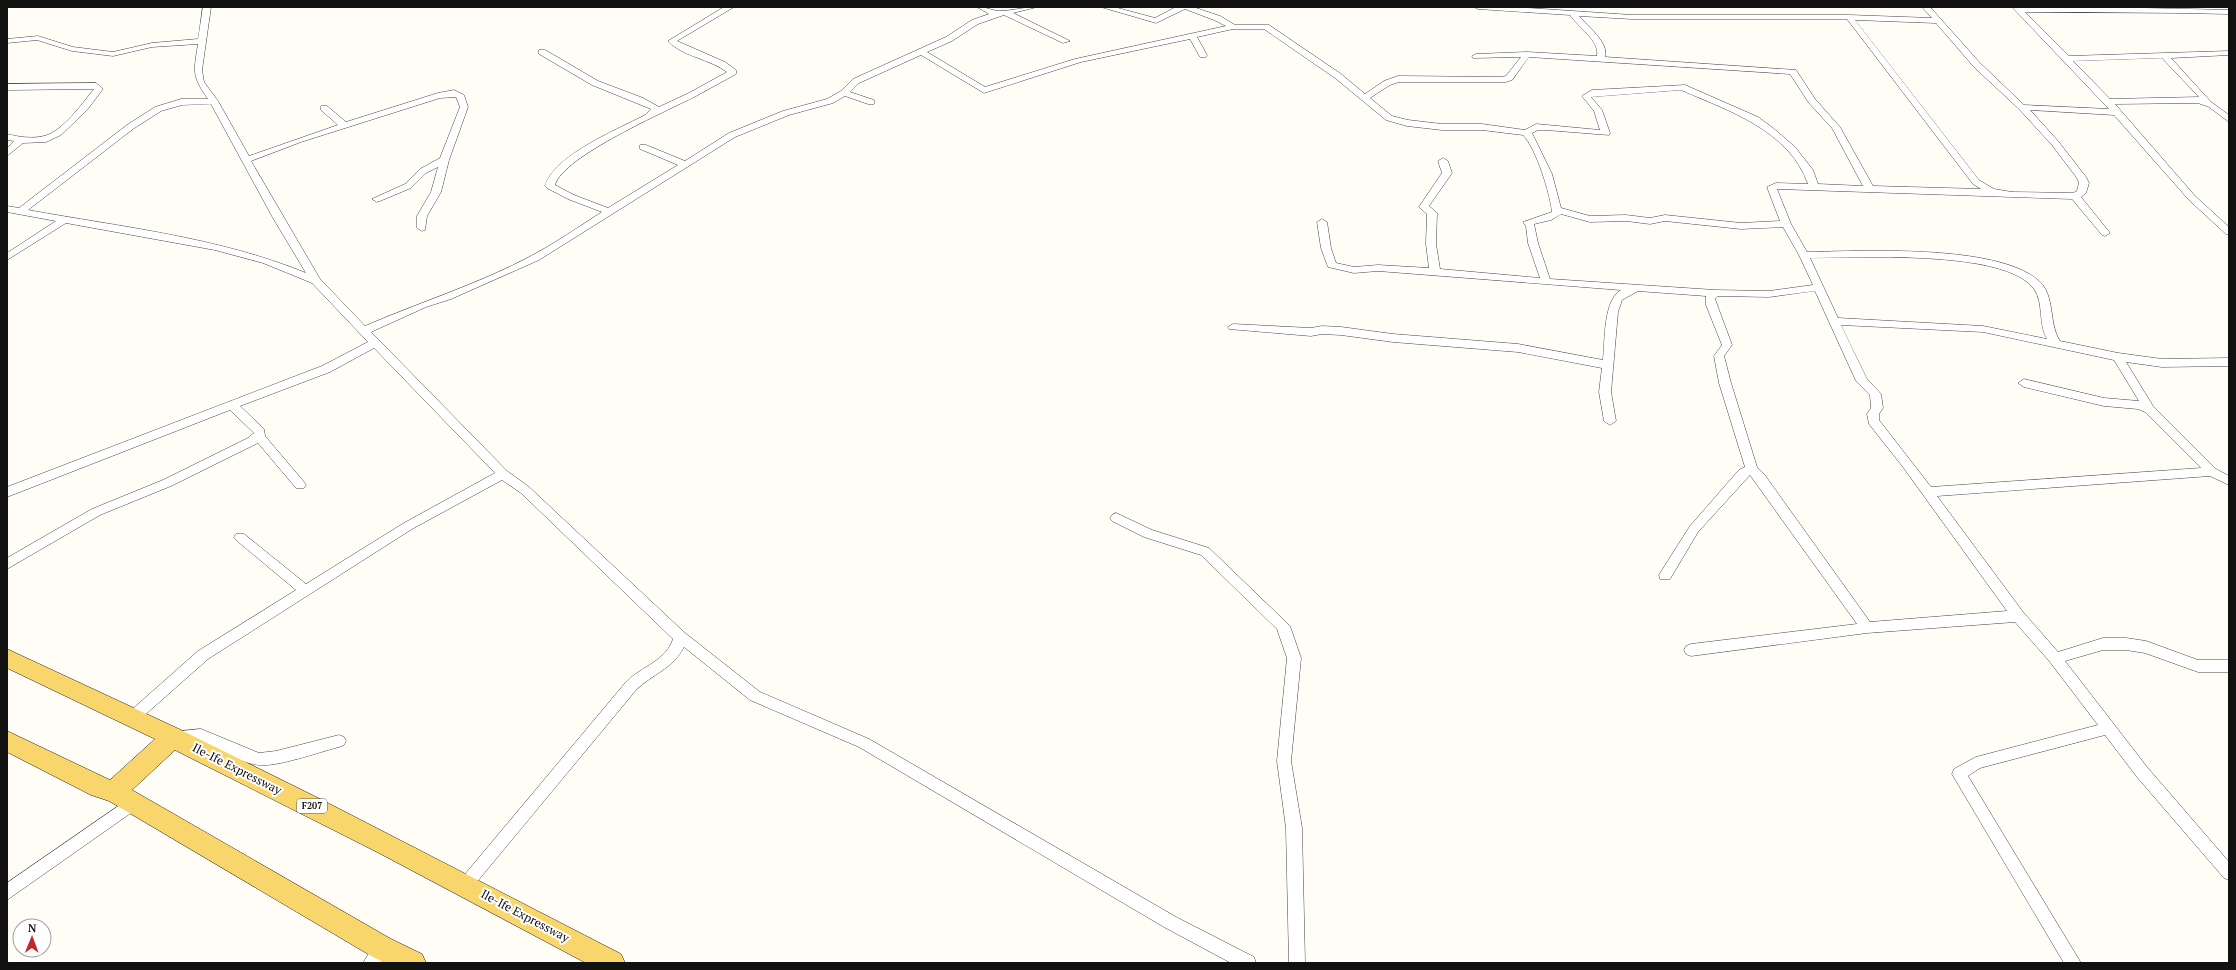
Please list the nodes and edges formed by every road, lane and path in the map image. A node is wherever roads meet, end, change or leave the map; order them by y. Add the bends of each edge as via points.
1 (207, 7) edge
2 (730, 7) edge
3 (981, 7) edge
4 (1033, 7) edge
5 (1105, 7) edge
6 (1180, 7) edge
7 (1185, 7) edge
8 (1478, 7) edge
9 (1926, 7) edge
10 (2219, 7) edge
11 (2017, 8) edge
12 (2228, 12) edge
13 (1006, 13) junction
14 (996, 14) junction
15 (1574, 15) junction
16 (1850, 17) junction
17 (1939, 21) junction
18 (1233, 27) junction
19 (1193, 37) junction
20 (7, 41) edge
21 (202, 41) junction
22 (1066, 41) dead end
23 (542, 52) dead end
24 (922, 52) junction
25 (2229, 53) edge
26 (1527, 54) junction
27 (2163, 54) junction
28 (1203, 55) dead end
29 (1476, 56) dead end
30 (1600, 59) junction
31 (2067, 59) junction
32 (7, 87) edge
33 (844, 93) junction
34 (1364, 99) junction
35 (214, 101) junction
36 (2207, 101) junction
37 (871, 102) dead end
38 (2108, 102) junction
39 (2022, 107) junction
40 (324, 108) dead end
41 (655, 112) junction
42 (2116, 112) junction
43 (2229, 119) edge
44 (344, 125) junction
45 (1526, 133) junction
46 (7, 137) edge
47 (21, 140) junction
48 (643, 146) dead end
49 (7, 153) edge
50 (246, 160) junction
51 (444, 160) junction
52 (1443, 161) dead end
53 (685, 164) junction
54 (1814, 187) junction
55 (1870, 189) junction
56 (1993, 192) junction
57 (2075, 196) junction
58 (377, 199) dead end
59 (7, 209) edge
60 (1557, 210) junction
61 (21, 211) junction
62 (607, 212) junction
63 (65, 219) junction
64 (1322, 222) dead end
65 (1786, 224) junction
66 (422, 228) dead end
67 (2229, 232) edge
68 (2105, 233) dead end
69 (1804, 255) junction
70 (7, 256) edge
71 (1435, 272) junction
72 (316, 280) junction
73 (1546, 282) junction
74 (1819, 287) junction
75 (1637, 288) junction
76 (1715, 293) junction
77 (1834, 321) junction
78 (1233, 327) dead end
79 (363, 332) junction
80 (374, 343) junction
81 (2056, 343) junction
82 (2118, 357) junction
83 (2229, 362) edge
84 (1607, 365) junction
85 (2024, 383) dead end
86 (233, 406) junction
87 (2149, 409) junction
88 (1610, 421) dead end
89 (259, 436) junction
90 (1752, 470) junction
91 (2212, 472) junction
92 (504, 474) junction
93 (2229, 481) edge
94 (300, 485) dead end
95 (7, 492) edge
96 (1928, 492) junction
97 (1116, 518) dead end
98 (240, 537) dead end
99 (7, 564) edge
100 (1665, 575) dead end
101 (306, 591) junction
102 (2018, 616) junction
103 (1867, 628) junction
104 (680, 637) junction
105 (1691, 650) dead end
106 (7, 658) edge
107 (2055, 658) junction
108 (2229, 666) edge
109 (133, 717) junction
110 (2109, 728) junction
111 (173, 737) junction
112 (7, 741) edge
113 (339, 741) dead end
114 (123, 797) junction
115 (2229, 873) edge
116 (466, 884) junction
117 (7, 892) edge
118 (376, 956) edge
119 (413, 963) edge
120 (612, 963) edge
121 (1248, 963) edge
122 (1297, 963) edge
123 (2073, 963) edge

1 - 21 street
2 - 41 street via 672,41 678,46 722,64 733,72 686,99
3 - 14 street
4 - 13 street
5 - 6 street via 1156,21 1181,10
7 - 18 street via 1217,18
8 - 15 street
9 - 17 street
10 - 12 street
11 - 12 street via 2102,11 2127,8
11 - 31 street
13 - 14 street
13 - 22 street
14 - 24 street via 975,22
15 - 16 street
15 - 30 street via 1594,35 1602,54
16 - 17 street
16 - 56 street via 1976,182
17 - 39 street via 1977,65
18 - 19 street
18 - 34 street via 1266,27 1338,76
19 - 24 street via 1109,53 984,90
19 - 28 street
20 - 21 street via 38,38 72,49 109,54 152,44
21 - 35 street via 198,76
23 - 41 street via 597,84 649,104 655,108
24 - 33 street via 856,81
25 - 27 street
26 - 29 street
26 - 30 street
26 - 34 street via 1508,78 1503,80 1398,79 1387,83
27 - 31 street
27 - 36 street
30 - 55 street via 1793,72 1812,101 1836,127
31 - 38 street
32 - 47 street via 98,87 96,94 84,108 58,133 46,139
33 - 37 street
33 - 53 street via 830,101 756,124 732,135
34 - 45 street via 1388,118 1407,123 1442,127 1482,127
35 - 50 street
35 - 61 street via 181,102 158,109 130,127
36 - 38 street
36 - 43 street
38 - 42 street
39 - 42 street
39 - 57 street via 2055,143 2081,177 2083,188 2081,193
40 - 44 street
41 - 62 street via 580,154 551,179 550,186 556,190
42 - 67 street via 2192,198
44 - 50 street
44 - 51 street via 446,93 460,96 464,107
45 - 54 street via 1536,127 1606,133 1598,110 1586,96 1592,93 1682,87 1755,119 1770,130 1792,149 1808,170
45 - 60 street via 1554,191
46 - 47 street
47 - 49 street
48 - 53 street
50 - 72 street
51 - 58 street via 423,171 408,186
51 - 66 street via 436,192 422,216
52 - 71 street via 1447,173 1424,207 1432,213 1431,244
53 - 62 street
54 - 55 street
54 - 65 street via 1772,187
55 - 56 street
56 - 57 street via 2012,195
57 - 68 street
59 - 61 street
60 - 65 street via 1590,219 1626,218 1650,221 1665,218 1741,226
60 - 73 street via 1554,216 1528,222
61 - 63 street
62 - 79 street via 534,258 454,295
63 - 70 street
63 - 72 street via 216,247 267,261
64 - 71 street via 1332,265 1354,270 1378,268
65 - 69 street
69 - 74 street
69 - 81 street via 1946,256 2000,265 2020,272 2035,282 2042,294 2049,336
71 - 73 street
72 - 79 street
73 - 75 street
74 - 76 street via 1769,294
74 - 77 street
75 - 76 street
75 - 84 street via 1623,292 1615,299
76 - 90 street via 1710,298 1711,305 1727,345 1719,356
77 - 81 street via 1983,329
77 - 96 street via 1862,381 1875,394 1877,408 1873,414 1873,421
78 - 84 street via 1311,332 1341,331 1518,348
79 - 80 street
80 - 86 street via 326,369
80 - 92 street
81 - 82 street
82 - 83 street via 2162,364
82 - 87 street
84 - 88 street via 1606,392
85 - 87 street via 2104,402 2140,405
86 - 89 street via 260,432
86 - 95 street
87 - 91 street
89 - 94 street
89 - 99 street via 252,442 167,483 96,512
90 - 100 street via 1743,473 1694,529
90 - 103 street via 1760,477
91 - 93 street
91 - 96 street
92 - 101 street via 408,526
92 - 104 street via 525,490
96 - 102 street
97 - 122 street via 1148,534 1205,550 1283,626 1294,658 1284,761 1294,828
98 - 101 street
101 - 109 street via 203,655
102 - 103 street
102 - 107 street
103 - 105 street
104 - 116 street via 673,655 632,684
104 - 121 street via 755,696 864,743 1170,922
106 - 109 main road, Ile-Ife Expressway / F207
107 - 108 street via 2103,644 2126,644 2146,647 2198,666
107 - 110 street
109 - 111 main road, Ile-Ife Expressway / F207
110 - 115 street via 2142,772
110 - 123 street via 1976,763 1959,774
111 - 113 street via 201,736 244,755 260,759
111 - 114 main road
111 - 116 main road, Ile-Ife Expressway / F207
112 - 114 main road via 99,788
114 - 117 street
114 - 118 main road
116 - 120 main road, Ile-Ife Expressway / F207
118 - 119 main road

